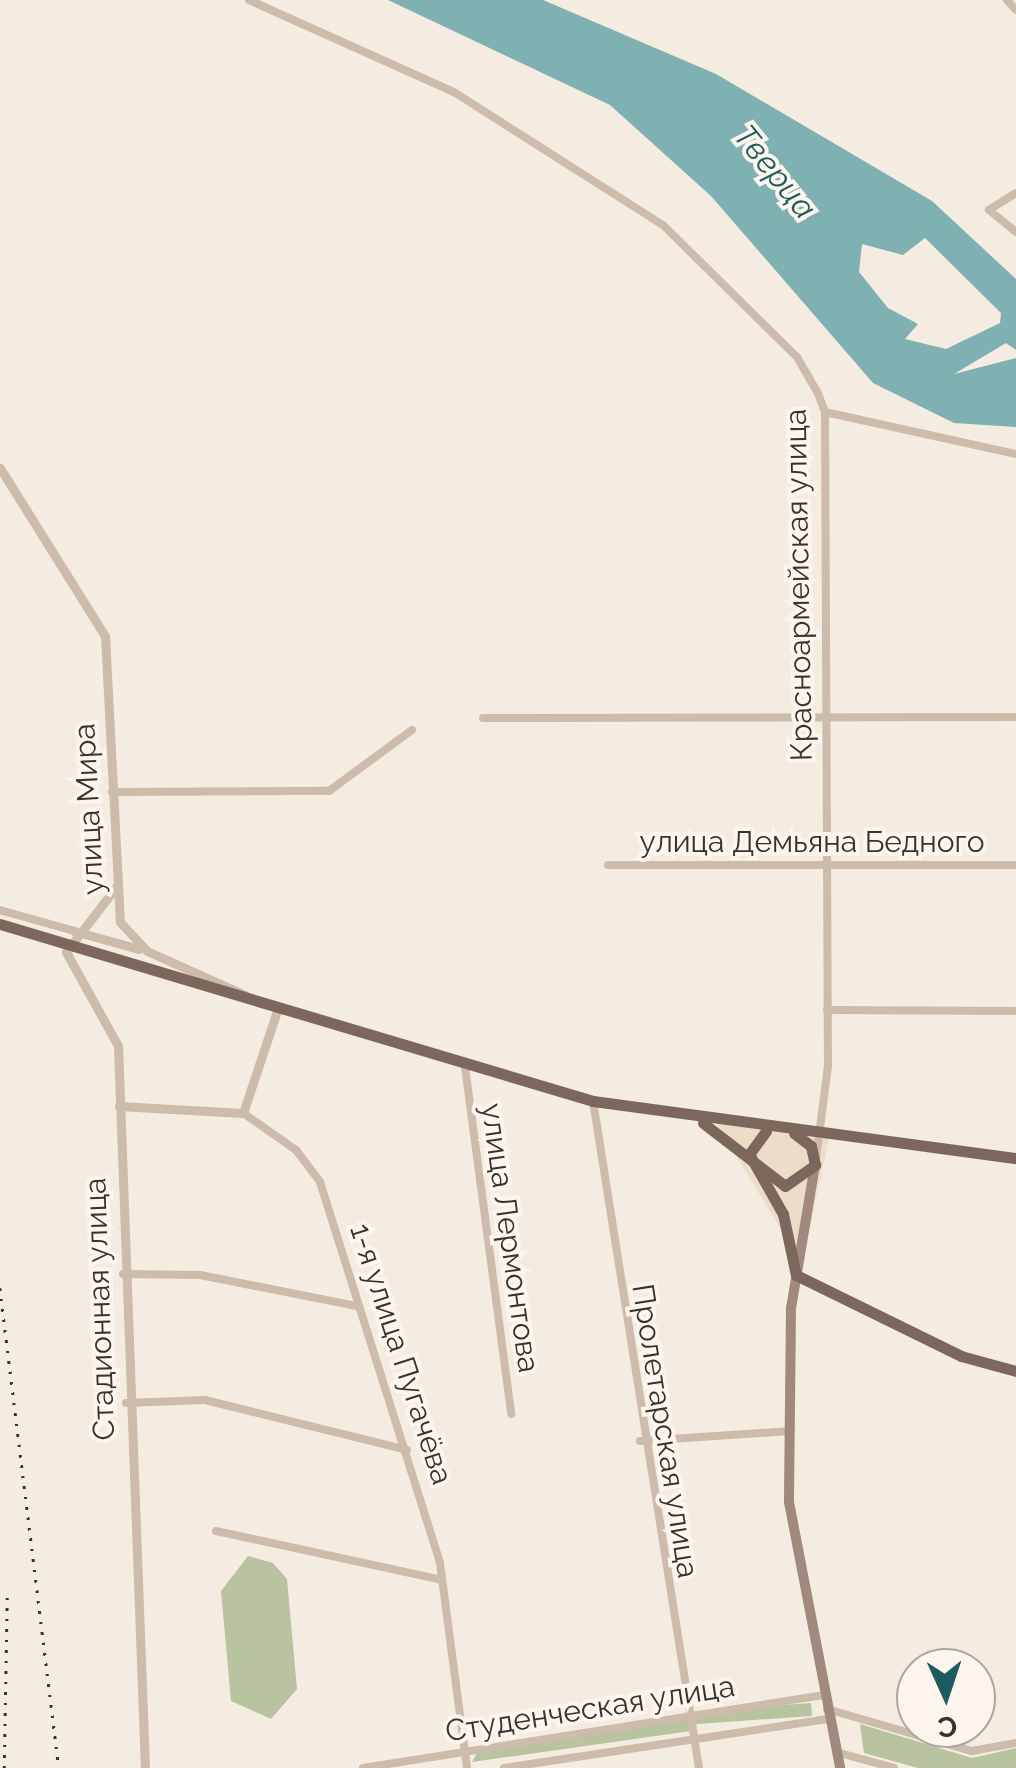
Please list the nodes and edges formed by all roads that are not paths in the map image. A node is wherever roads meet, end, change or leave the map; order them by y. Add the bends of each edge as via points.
1 (248, 0) edge
2 (1007, 0) edge
3 (1016, 10) edge
4 (1016, 193) edge
5 (1016, 232) edge
6 (825, 412) junction
7 (1016, 454) edge
8 (0, 468) edge
9 (1016, 717) edge
10 (483, 718) dead end
11 (825, 718) junction
12 (412, 730) dead end
13 (112, 792) junction
14 (822, 862) junction
15 (608, 865) dead end
16 (1016, 865) edge
17 (116, 887) junction
18 (0, 910) edge
19 (98, 917) junction
20 (120, 922) junction
21 (0, 924) edge
22 (74, 930) junction
23 (147, 951) junction
24 (259, 1005) junction
25 (827, 1010) junction
26 (277, 1011) junction
27 (1016, 1011) edge
28 (465, 1067) junction
29 (593, 1101) junction
30 (120, 1106) junction
31 (243, 1113) junction
32 (695, 1119) junction
33 (784, 1130) junction
34 (821, 1134) junction
35 (1016, 1158) edge
36 (814, 1166) junction
37 (756, 1168) junction
38 (123, 1274) junction
39 (796, 1276) junction
40 (356, 1306) junction
41 (1016, 1371) edge
42 (126, 1403) junction
43 (511, 1414) dead end
44 (790, 1431) junction
45 (640, 1441) junction
46 (408, 1450) junction
47 (216, 1531) dead end
48 (442, 1580) junction
49 (823, 1695) junction
50 (827, 1713) junction
51 (691, 1716) junction
52 (695, 1739) junction
53 (1016, 1743) edge
54 (464, 1752) junction
55 (836, 1752) junction
56 (145, 1768) edge
57 (363, 1768) edge
58 (467, 1768) edge
59 (504, 1768) edge
60 (699, 1768) edge
61 (840, 1768) edge
62 (894, 1768) edge

1 - 6 street, Красноармейская улица via 454,92 663,225 797,357
2 - 3 street
4 - 5 street via 989,210
6 - 7 street
6 - 11 street, Красноармейская улица
8 - 13 street, улица Мира via 102,628
9 - 11 street
10 - 11 street
11 - 14 street, Красноармейская улица
12 - 13 street via 329,791
13 - 17 street, улица Мира
14 - 15 street, улица Демьяна Бедного
14 - 16 street, улица Демьяна Бедного
14 - 25 street, Красноармейская улица
17 - 19 street
17 - 20 street, улица Мира
18 - 22 street
19 - 20 street
19 - 22 street
20 - 23 street, улица Мира
21 - 24 main road
22 - 23 street
22 - 30 street, Стадионная улица via 66,957 113,1027
23 - 24 street, улица Мира
24 - 26 main road, улица Мира
25 - 27 street
25 - 34 street, Красноармейская улица
26 - 28 main road, улица Мира
26 - 31 street
28 - 29 main road, улица Мира
28 - 43 street, улица Лермонтова
29 - 32 main road, улица Мира
29 - 45 street, Пролетарская улица
30 - 31 street
30 - 38 street, Стадионная улица
31 - 40 street, 1-я улица Пугачёва via 314,1169
32 - 33 main road, улица Мира
32 - 37 main road, улица Мира
33 - 34 main road, улица Мира
33 - 36 main road via 808,1142
33 - 37 main road via 752,1138
34 - 35 main road, улица Мира
34 - 36 street, Красноармейская улица
36 - 37 main road via 785,1186
36 - 39 main road
37 - 39 main road via 785,1220
38 - 40 street via 200,1275
38 - 42 street, Стадионная улица
39 - 41 main road via 965,1358
39 - 44 main road
40 - 46 street, 1-я улица Пугачёва
42 - 46 street via 204,1400
42 - 56 street, Стадионная улица
44 - 45 street
44 - 49 main road via 794,1550
45 - 51 street, Пролетарская улица
46 - 48 street, 1-я улица Пугачёва
47 - 48 street
48 - 54 street, 1-я улица Пугачёва
49 - 50 main road
49 - 51 street, Студенческая улица
50 - 52 street, Студенческая улица
50 - 53 street via 972,1751
50 - 55 main road
51 - 52 street, Пролетарская улица
51 - 54 street, Студенческая улица
52 - 59 street, Студенческая улица
52 - 60 street, Пролетарская улица
54 - 57 street, Студенческая улица
54 - 58 street, 1-я улица Пугачёва
55 - 61 main road
55 - 62 street

